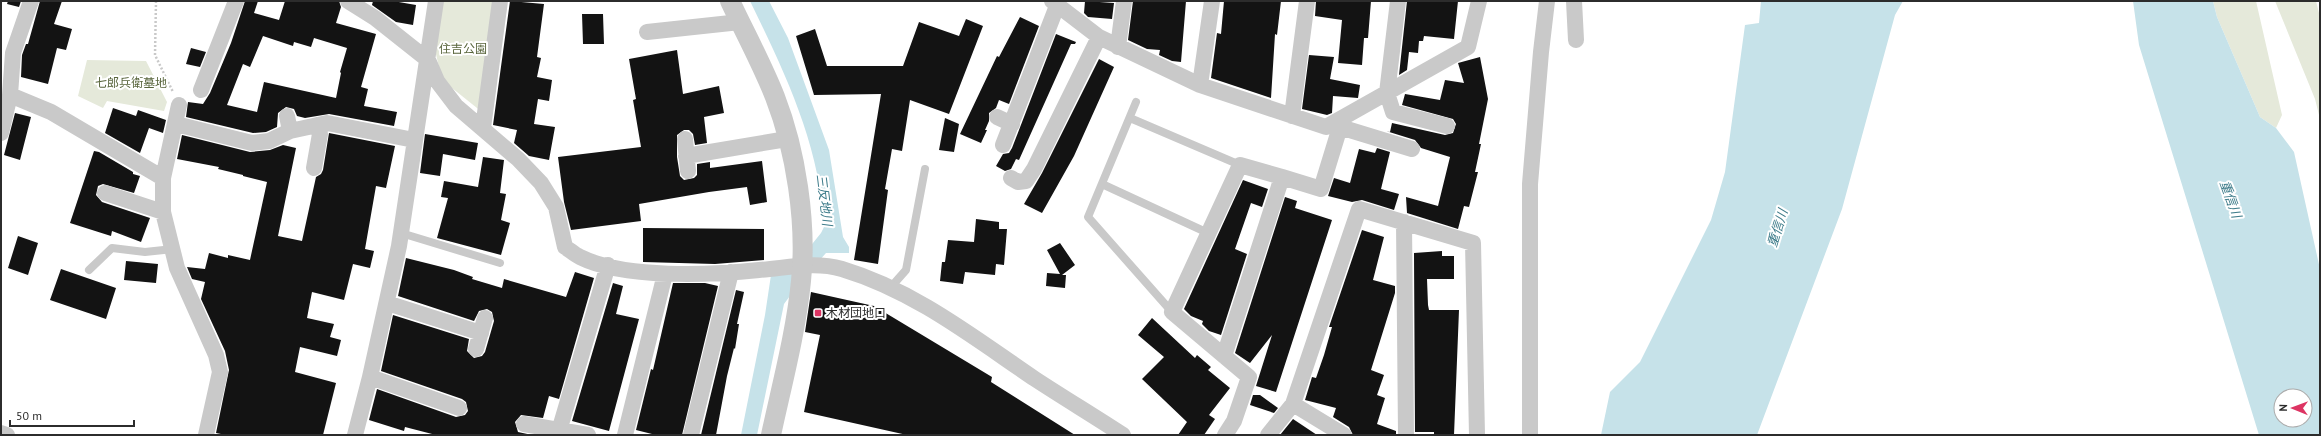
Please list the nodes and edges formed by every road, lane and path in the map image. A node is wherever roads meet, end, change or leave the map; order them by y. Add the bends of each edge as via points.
1 (32, 1) edge
2 (156, 1) edge
3 (236, 1) edge
4 (348, 1) edge
5 (436, 1) edge
6 (500, 1) edge
7 (730, 1) edge
8 (1124, 1) edge
9 (1212, 1) edge
10 (1307, 1) edge
11 (1398, 1) edge
12 (1479, 1) edge
13 (1547, 1) edge
14 (1574, 1) edge
15 (1055, 4) edge
16 (740, 22) junction
17 (647, 32) dead end
18 (1099, 37) junction
19 (1576, 40) dead end
20 (1118, 47) junction
21 (7, 50) edge
22 (428, 60) junction
23 (1200, 85) junction
24 (201, 90) dead end
25 (1387, 93) junction
26 (10, 95) junction
27 (1136, 102) dead end
28 (179, 105) joint
29 (1292, 116) junction
30 (997, 117) dead end
31 (1130, 118) junction
32 (176, 124) junction
33 (1012, 124) junction
34 (1338, 124) junction
35 (317, 125) junction
36 (1447, 126) dead end
37 (483, 128) junction
38 (1, 133) edge
39 (685, 139) dead end
40 (787, 139) junction
41 (414, 140) junction
42 (1003, 144) dead end
43 (1412, 149) dead end
44 (1240, 166) junction
45 (314, 168) dead end
46 (925, 169) dead end
47 (1282, 177) junction
48 (163, 178) junction
49 (1010, 178) dead end
50 (1102, 184) junction
51 (105, 193) dead end
52 (163, 212) junction
53 (1404, 222) junction
54 (401, 233) junction
55 (1208, 234) junction
56 (173, 249) junction
57 (500, 263) dead end
58 (608, 265) junction
59 (802, 266) junction
60 (89, 270) dead end
61 (731, 272) junction
62 (665, 274) junction
63 (891, 287) junction
64 (387, 303) junction
65 (1172, 312) junction
66 (476, 349) dead end
67 (1224, 356) junction
68 (370, 377) junction
69 (1293, 404) junction
70 (458, 408) dead end
71 (524, 424) dead end
72 (559, 431) junction
73 (1, 433) edge
74 (7, 435) edge
75 (206, 435) edge
76 (355, 435) edge
77 (588, 435) edge
78 (626, 435) edge
79 (691, 435) edge
80 (771, 435) edge
81 (1123, 435) edge
82 (1225, 435) edge
83 (1268, 435) edge
84 (1344, 435) edge
85 (1406, 435) edge
86 (1477, 435) edge
87 (1530, 435) edge

1 - 21 street
2 - 28 path via 155,55
3 - 24 street
4 - 22 street via 375,18
5 - 22 street
6 - 37 street
7 - 16 street
8 - 20 street
9 - 23 street
10 - 29 street
11 - 25 street
12 - 25 street via 1468,47
13 - 87 street via 1530,184
14 - 19 street
15 - 18 street
15 - 33 street
16 - 17 street
16 - 40 street via 775,98
18 - 20 street
18 - 49 street via 1034,170 1026,181 1018,182
20 - 23 street
21 - 26 street
22 - 37 street via 437,81 456,106
22 - 41 street
23 - 29 street
25 - 34 street
25 - 36 street via 1393,112
26 - 38 street
26 - 48 street via 51,112
27 - 31 lane
28 - 32 street
29 - 34 street via 1326,127
30 - 33 street
31 - 44 lane
31 - 50 lane
32 - 35 street via 252,143 269,141 288,124
32 - 48 street
33 - 42 street
34 - 43 street
34 - 47 street via 1321,189
35 - 41 street via 327,123
35 - 45 street via 320,134
37 - 58 street via 541,183 556,207 565,247 580,257
39 - 40 street via 687,164
40 - 59 street via 795,167 802,214
41 - 54 street
44 - 47 street
44 - 55 street
46 - 63 lane via 906,270
47 - 67 street
48 - 52 street
50 - 55 lane
50 - 65 lane via 1088,217
51 - 52 street
52 - 56 street
53 - 69 street via 1359,209
53 - 85 street
53 - 86 street via 1473,243
54 - 57 lane
54 - 64 street
55 - 65 street
56 - 60 lane via 145,252 112,248
56 - 75 street via 177,268 216,355 220,372
58 - 62 street
58 - 72 street
59 - 61 street
59 - 63 street via 841,269
59 - 80 street via 799,295
61 - 62 street
61 - 79 street
62 - 78 street
63 - 81 street via 951,320 1037,380
64 - 66 street via 483,325
64 - 68 street
65 - 67 street
67 - 82 street via 1249,377 1234,422
68 - 70 street
68 - 76 street
69 - 83 street
69 - 84 street
71 - 72 street
72 - 77 street
73 - 74 street

